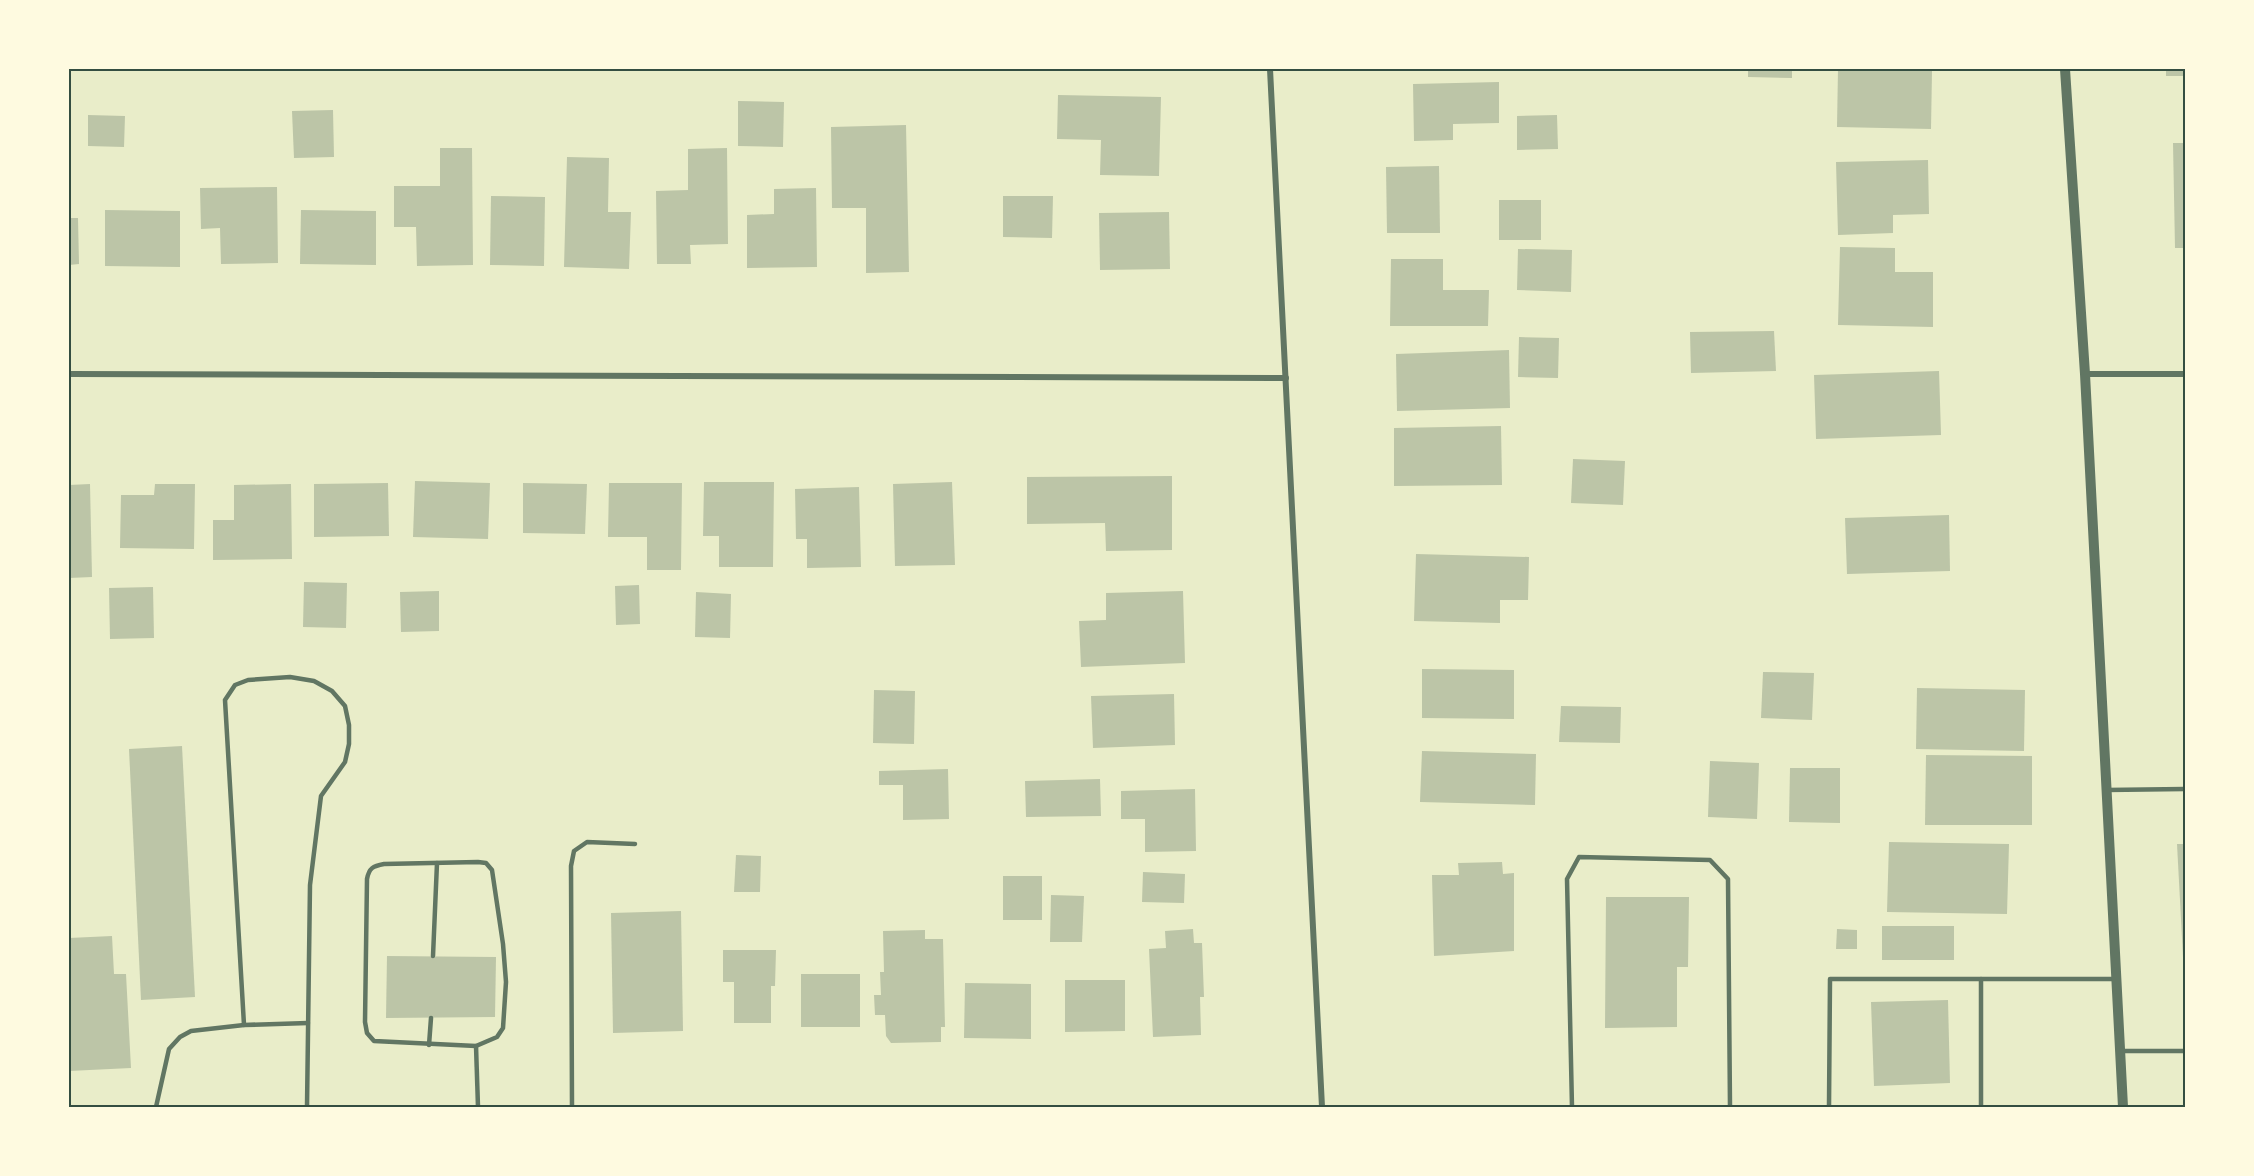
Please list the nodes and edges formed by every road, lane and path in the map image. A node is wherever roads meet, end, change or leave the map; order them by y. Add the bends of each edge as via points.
1 (1270, 69) edge
2 (2065, 69) edge
3 (69, 374) edge
4 (2085, 374) junction
5 (2185, 374) edge
6 (1286, 378) junction
7 (2185, 789) edge
8 (2106, 790) junction
9 (635, 844) dead end
10 (437, 863) junction
11 (433, 956) dead end
12 (1981, 979) junction
13 (2117, 979) junction
14 (431, 1017) dead end
15 (308, 1023) junction
16 (244, 1025) junction
17 (429, 1045) junction
18 (476, 1046) junction
19 (2120, 1051) junction
20 (2185, 1051) edge
21 (156, 1107) edge
22 (307, 1107) edge
23 (478, 1107) edge
24 (572, 1107) edge
25 (1322, 1107) edge
26 (1572, 1107) edge
27 (1731, 1107) edge
28 (1829, 1107) edge
29 (1981, 1107) edge
30 (2123, 1107) edge

1 - 6 street
2 - 4 street
3 - 6 street
4 - 5 street
4 - 8 street
6 - 25 street
7 - 8 lane
8 - 13 street
9 - 24 lane via 587,842 574,850
10 - 11 lane
10 - 17 lane via 374,866 367,879 367,1033 382,1043
10 - 18 lane via 486,863 492,870 507,982 505,1013 497,1037
12 - 13 lane
12 - 28 lane via 1830,979
12 - 29 lane
13 - 19 street
14 - 17 lane
15 - 16 lane
15 - 16 lane via 310,885 321,796 345,762 349,725 345,706 332,691 314,681 290,677 248,680 235,685 225,700
15 - 22 lane
16 - 21 lane via 191,1031 180,1037 169,1049
17 - 18 lane
18 - 23 lane
19 - 20 lane
19 - 30 street
26 - 27 lane via 1567,879 1580,857 1710,860 1728,879

